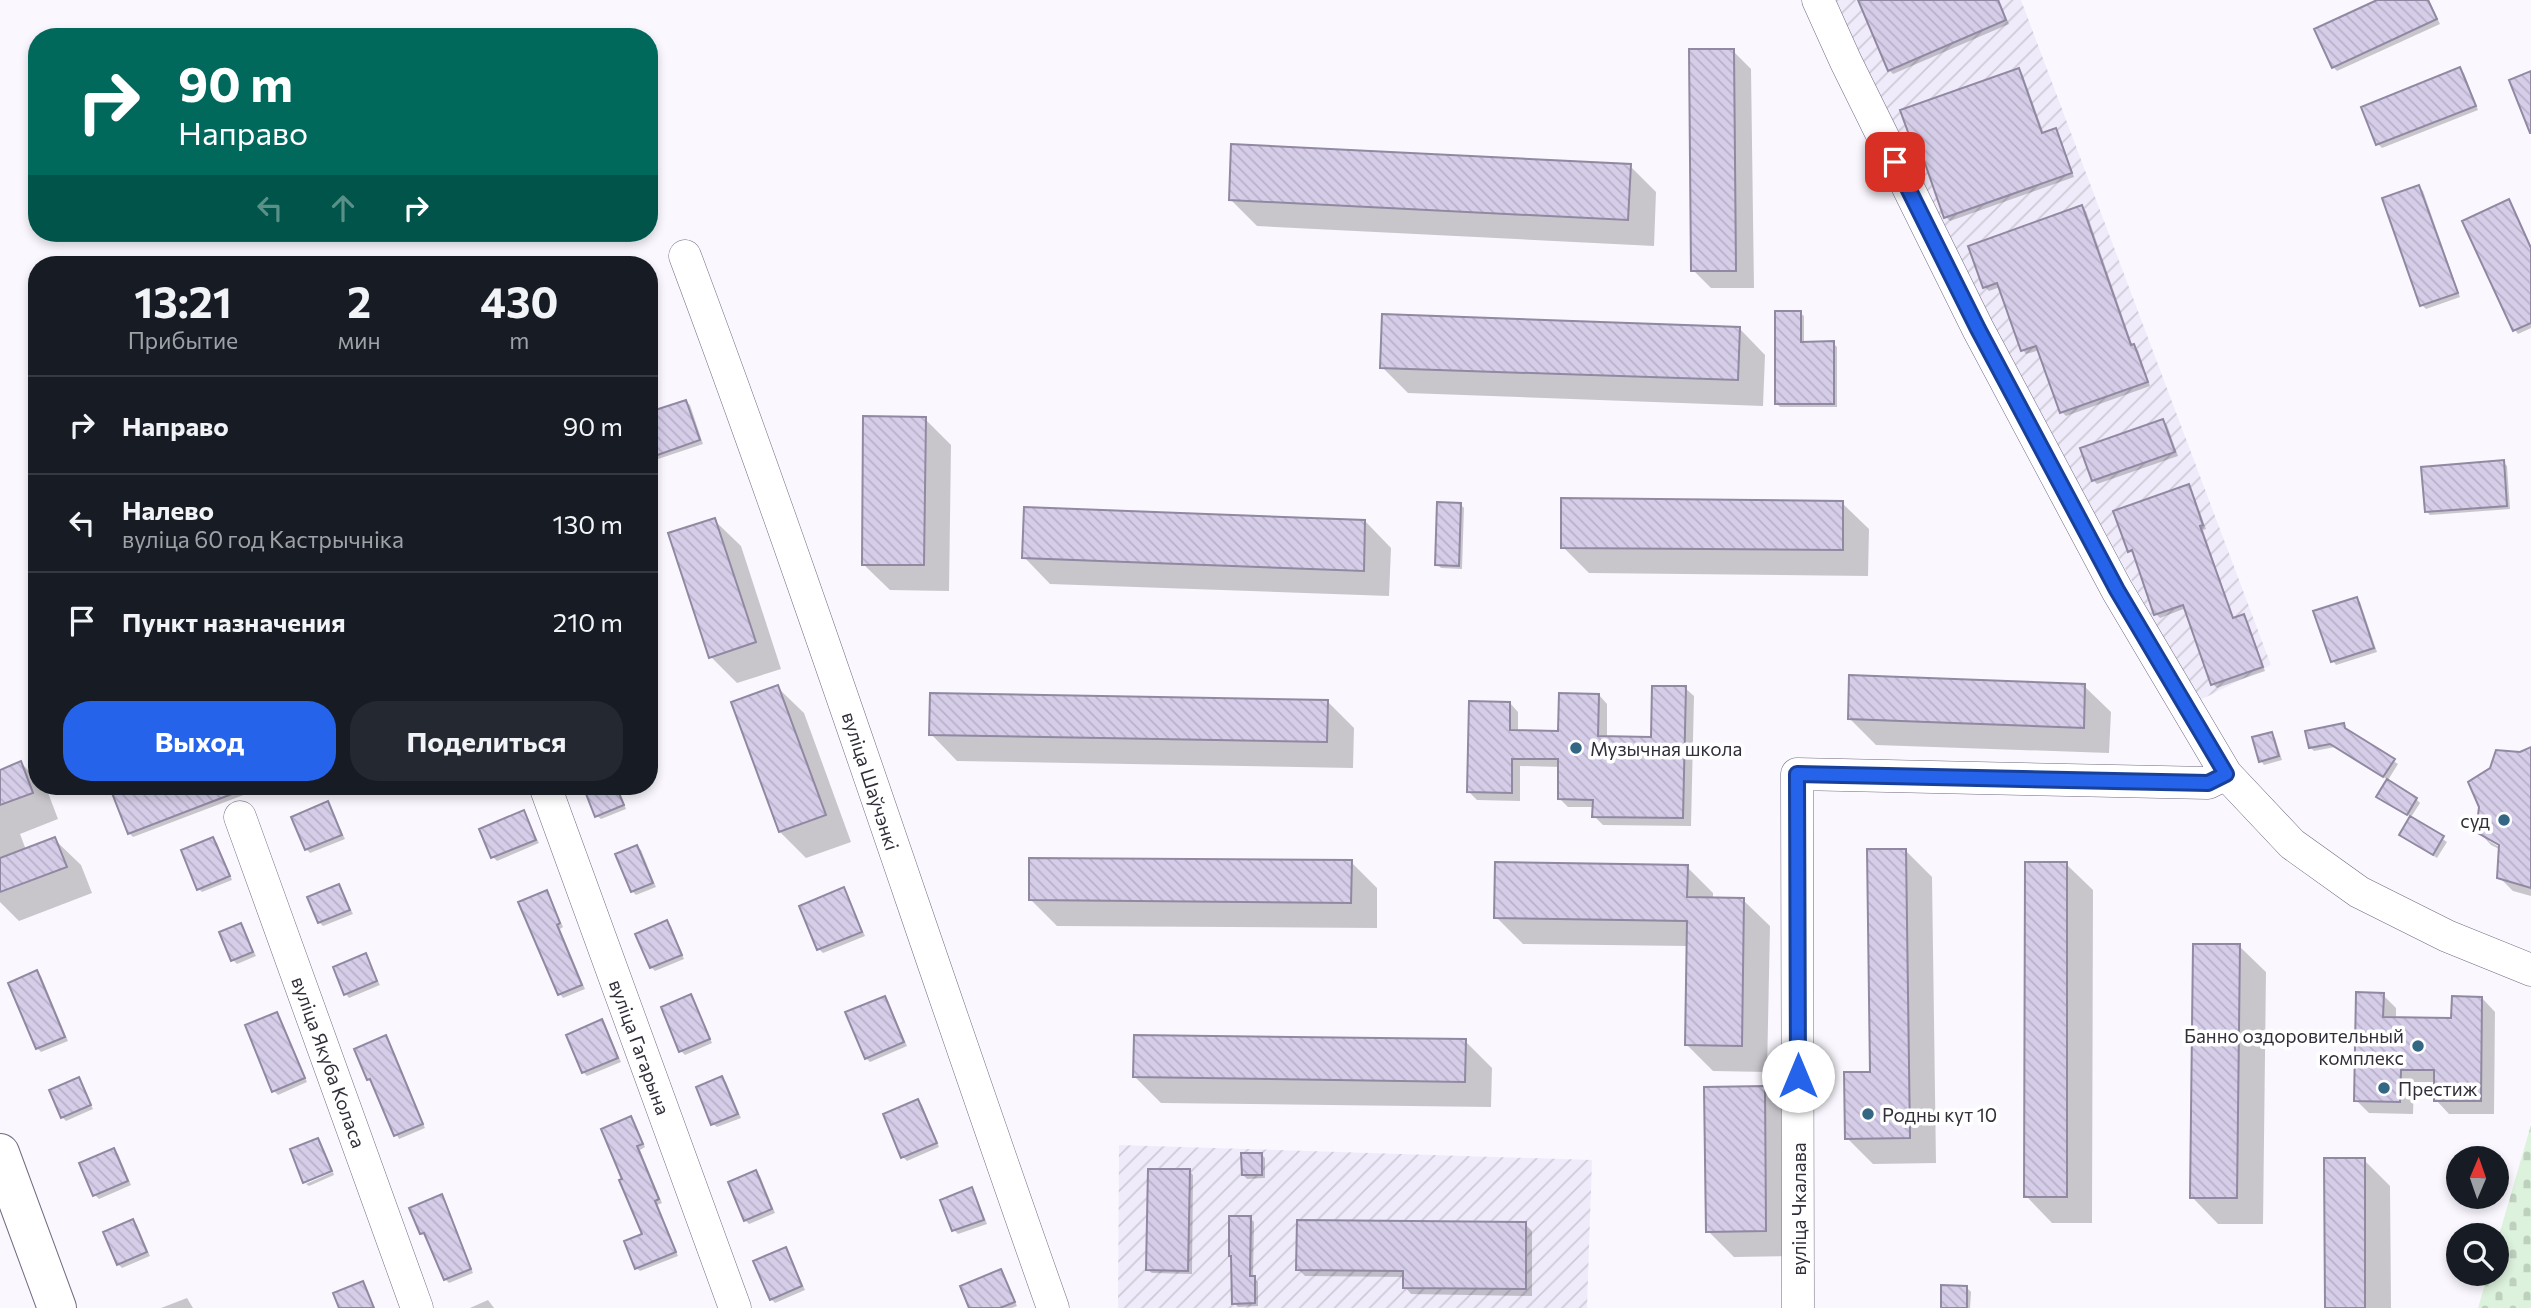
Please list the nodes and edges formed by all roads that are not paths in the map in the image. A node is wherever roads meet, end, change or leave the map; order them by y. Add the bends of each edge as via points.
1 (1818, 0) edge
2 (685, 256) dead end
3 (2226, 774) junction
4 (548, 795) edge
5 (240, 817) dead end
6 (2531, 970) edge
7 (0, 1153) edge
8 (57, 1308) edge
9 (417, 1308) edge
10 (734, 1308) edge
11 (1053, 1308) edge
12 (1798, 1308) edge

1 - 3 street via 1978,329 2117,590
2 - 11 street, вуліца Шаўчэнкі via 774,496
3 - 6 street via 2292,844 2359,892 2447,936
3 - 12 street, вуліца Чкалава via 2208,783 1797,774
4 - 10 street, вуліца Гагарына
5 - 9 street, вуліца Якуба Коласа
7 - 8 main road

